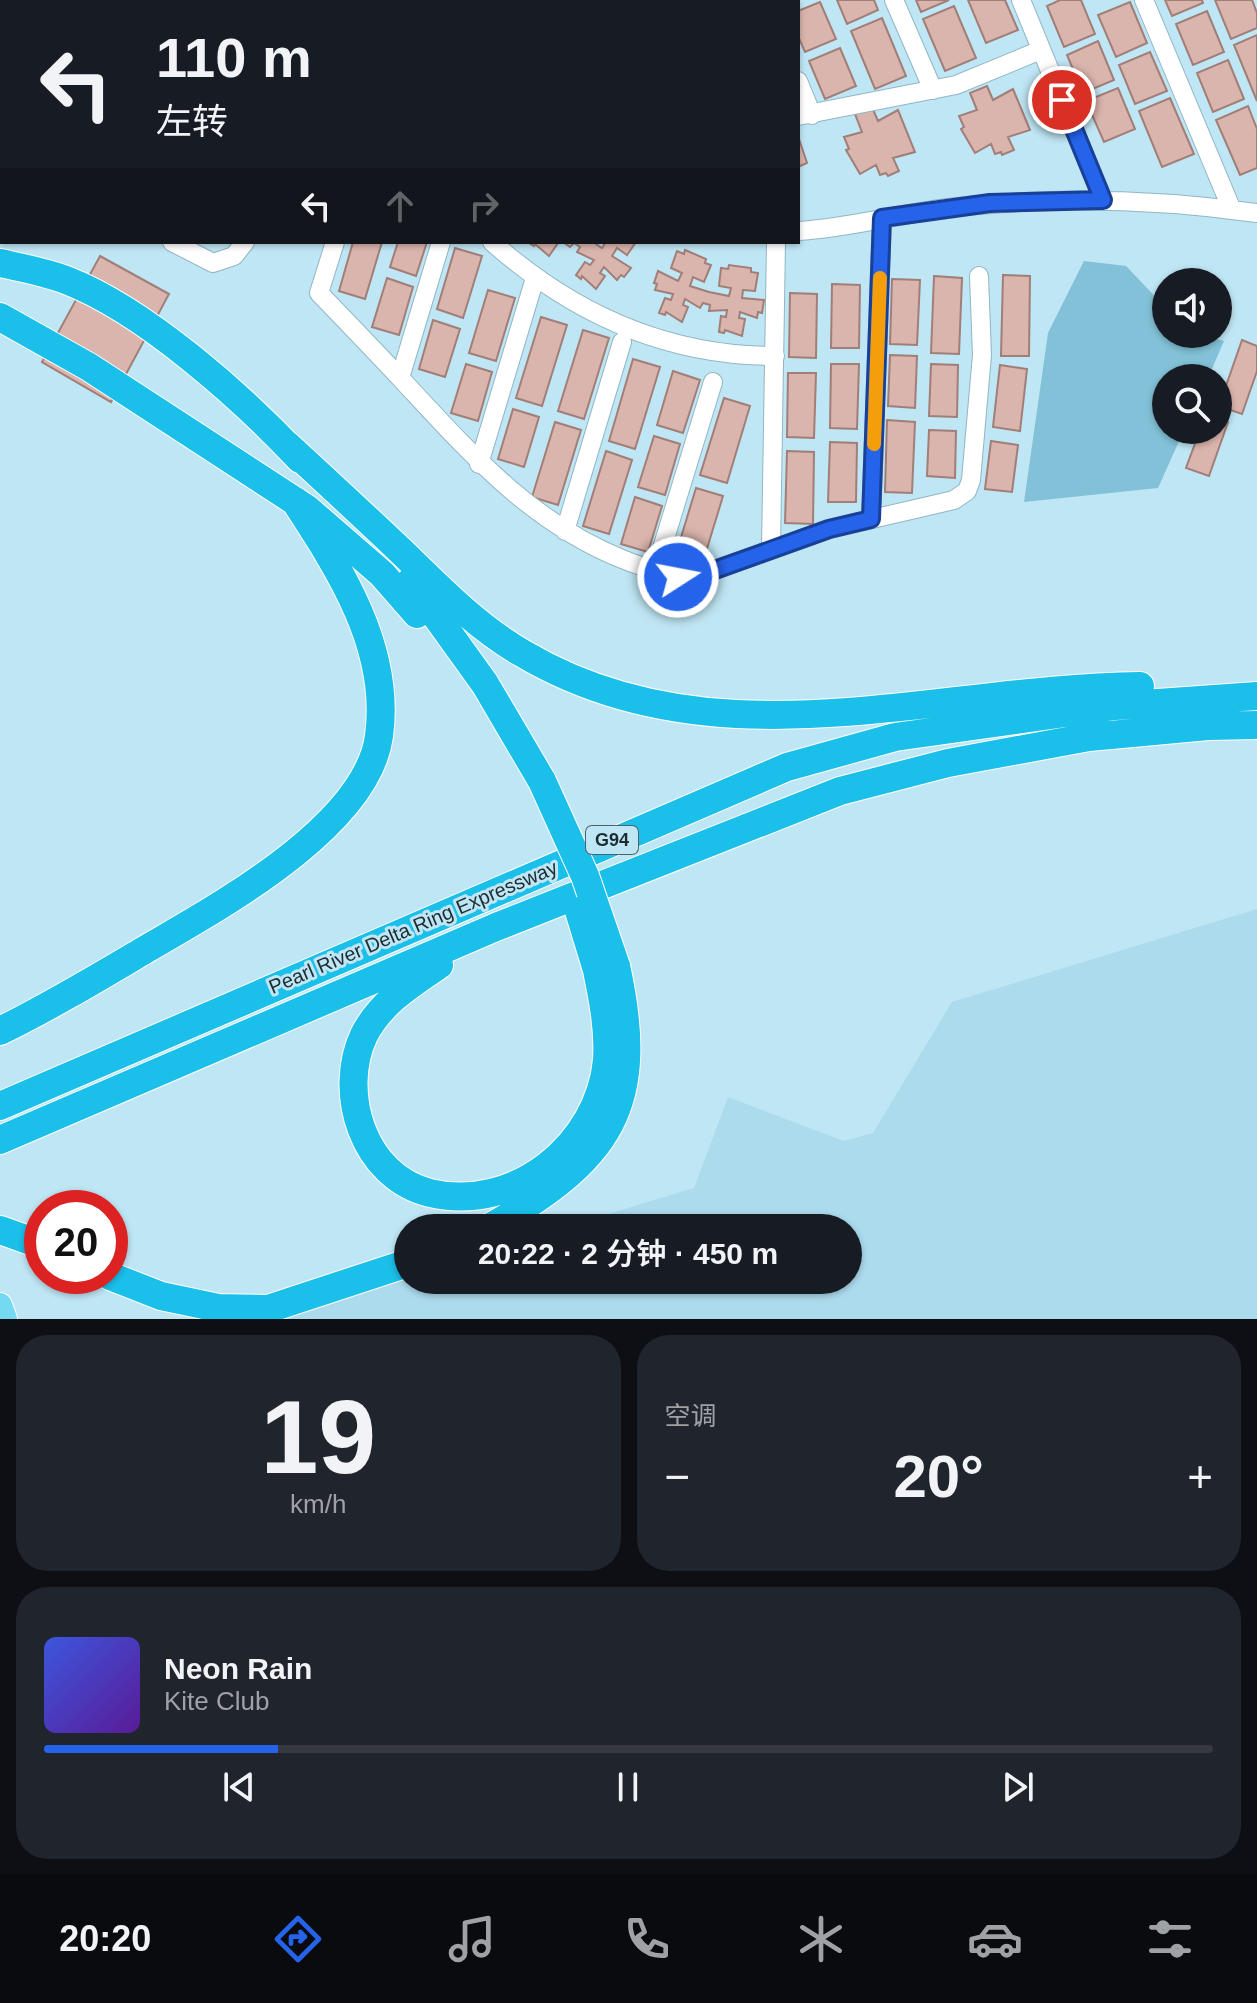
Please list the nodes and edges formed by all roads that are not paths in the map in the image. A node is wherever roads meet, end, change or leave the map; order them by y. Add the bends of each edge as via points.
1 (894, 0) edge
2 (1021, 0) edge
3 (1144, 0) edge
4 (1041, 50) junction
5 (933, 90) junction
6 (800, 91) edge
7 (805, 116) edge
8 (1103, 200) junction
9 (1232, 210) junction
10 (1257, 213) edge
11 (882, 218) junction
12 (800, 231) edge
13 (176, 244) edge
14 (197, 244) edge
15 (240, 244) edge
16 (243, 244) edge
17 (334, 244) edge
18 (440, 244) edge
19 (494, 244) edge
20 (776, 244) edge
21 (0, 263) edge
22 (979, 276) dead end
23 (535, 278) junction
24 (0, 317) edge
25 (622, 342) dead end
26 (775, 356) junction
27 (400, 378) junction
28 (713, 382) dead end
29 (287, 445) junction
30 (479, 464) junction
31 (295, 501) junction
32 (871, 519) junction
33 (565, 531) junction
34 (771, 549) junction
35 (655, 571) junction
36 (1257, 694) edge
37 (1257, 725) edge
38 (534, 786) junction
39 (496, 927) junction
40 (607, 968) junction
41 (0, 1031) edge
42 (0, 1106) edge
43 (0, 1140) edge
44 (510, 1214) edge
45 (0, 1230) edge
46 (24, 1239) edge
47 (394, 1268) edge
48 (128, 1283) edge
49 (0, 1305) edge
50 (5, 1319) edge

1 - 5 street
2 - 4 street
3 - 9 street
4 - 5 street
4 - 8 street
5 - 7 street
6 - 7 street
8 - 9 street
8 - 11 street via 990,203
9 - 10 street
11 - 12 street
11 - 32 street
13 - 16 street via 213,263 234,256
14 - 15 street via 224,252
17 - 27 street via 319,293
18 - 27 street
19 - 23 street
20 - 26 street
21 - 29 highway via 65,280 119,307 177,349
22 - 32 street via 982,355 969,486 954,500
23 - 26 street via 568,301 655,339 701,350
23 - 30 street
24 - 31 highway via 89,367
25 - 33 street
26 - 34 street
27 - 30 street
28 - 35 street
29 - 36 highway via 491,632 562,674 653,705 696,713 786,716 1114,687
29 - 38 highway via 424,596 485,684
30 - 33 street
31 - 38 highway via 382,574 442,644
31 - 41 highway via 356,603 372,648 379,737 363,780 329,821 227,904
32 - 34 street
33 - 35 street
34 - 35 street via 698,576
36 - 42 highway, Pearl River Delta Ring Expressway / G94 via 1115,706 895,737 787,767
37 - 39 highway, Pearl River Delta Ring Expressway / G94 via 1089,737 948,763 840,791
38 - 40 highway, bridge via 576,903
39 - 40 highway via 382,1009 356,1059 353,1092 358,1122 372,1152 395,1175 421,1190 462,1197 520,1183 558,1159 582,1132 599,1098 607,1062
39 - 43 highway, Pearl River Delta Ring Expressway / G94
40 - 44 highway via 629,1044 623,1087 609,1124 582,1163
45 - 46 highway
47 - 48 highway via 268,1309 218,1308
49 - 50 main road

